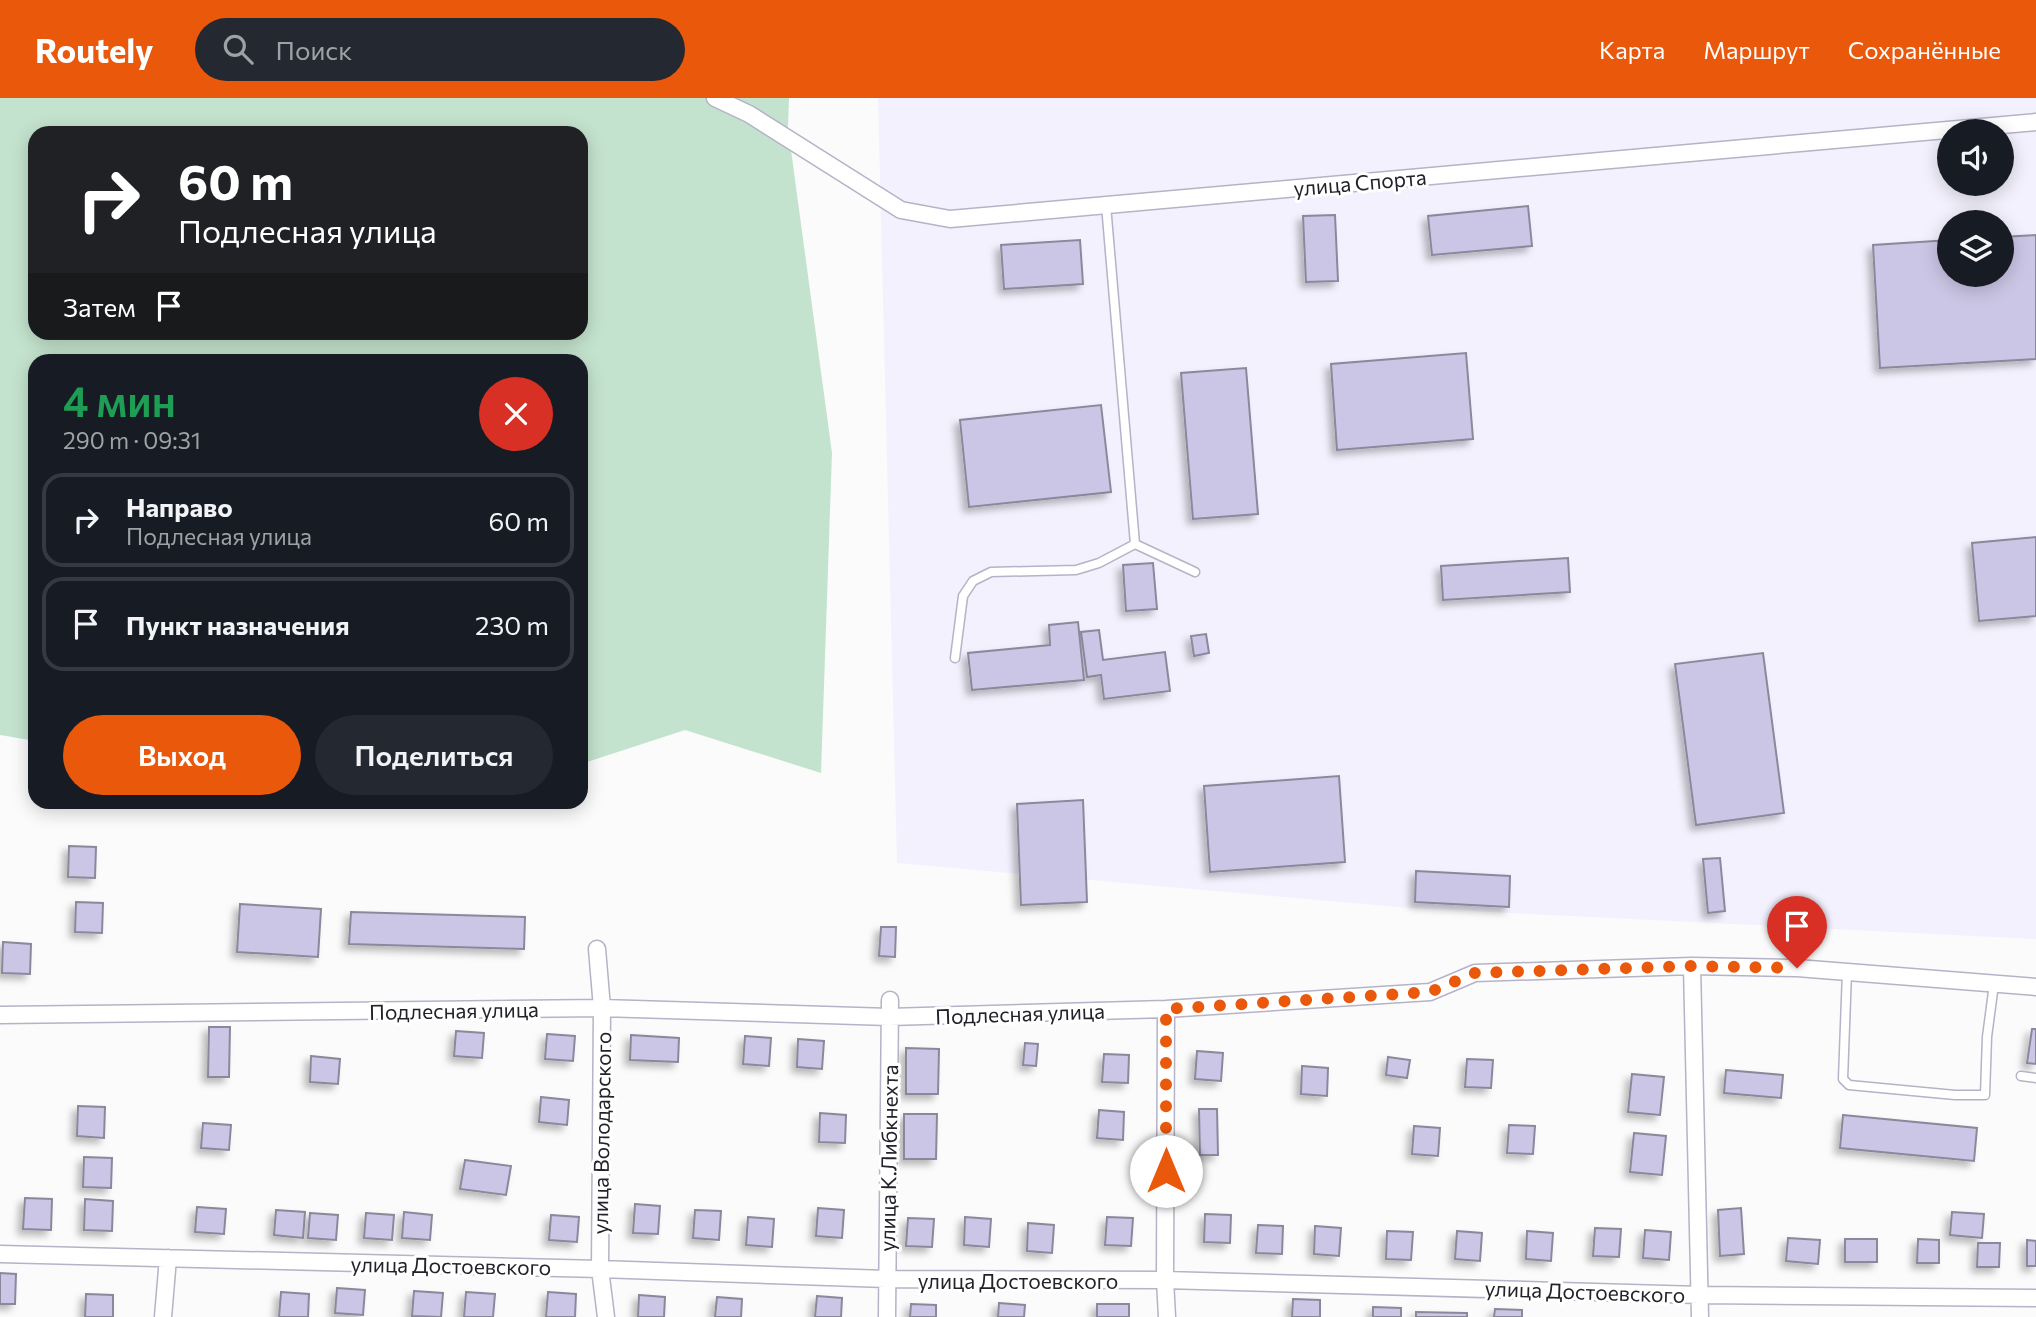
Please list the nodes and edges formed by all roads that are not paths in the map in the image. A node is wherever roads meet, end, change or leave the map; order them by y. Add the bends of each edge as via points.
1 (715, 98) edge
2 (2036, 122) edge
3 (1106, 205) junction
4 (1135, 544) junction
5 (1195, 572) dead end
6 (955, 657) dead end
7 (597, 949) dead end
8 (1692, 966) junction
9 (1847, 972) junction
10 (1994, 984) junction
11 (2036, 987) edge
12 (890, 1000) dead end
13 (602, 1008) junction
14 (1166, 1009) junction
15 (0, 1015) edge
16 (889, 1017) junction
17 (2021, 1076) dead end
18 (2036, 1078) edge
19 (0, 1254) edge
20 (168, 1258) junction
21 (600, 1269) junction
22 (886, 1279) junction
23 (1165, 1280) junction
24 (1700, 1295) junction
25 (2036, 1298) edge
26 (163, 1317) edge
27 (606, 1317) edge
28 (887, 1317) edge
29 (1167, 1317) edge
30 (1700, 1317) edge

1 - 3 street, улица Спорта via 749,114 901,211 950,219
2 - 3 street, улица Спорта
3 - 4 lane
4 - 5 lane
4 - 6 lane via 1076,570 991,572 973,581 962,596
7 - 13 street, улица Володарского
8 - 9 street, Подлесная улица
8 - 14 street, Подлесная улица via 1475,973 1430,992
8 - 24 street
9 - 10 street, Подлесная улица
9 - 10 lane via 1843,1079 1849,1085 1955,1096 1985,1095
10 - 11 street, Подлесная улица
12 - 16 street, улица К.Либкнехта
13 - 15 street, Подлесная улица
13 - 16 street, Подлесная улица
13 - 21 street, улица Володарского
14 - 16 street, Подлесная улица
14 - 23 street
16 - 22 street, улица К.Либкнехта
17 - 18 lane
19 - 20 street, улица Достоевского
20 - 21 street, улица Достоевского
20 - 26 street
21 - 22 street, улица Достоевского
21 - 27 street, улица Володарского
22 - 23 street, улица Достоевского
22 - 28 street, улица К.Либкнехта
23 - 24 street, улица Достоевского
23 - 29 street
24 - 25 street, улица Достоевского
24 - 30 street

